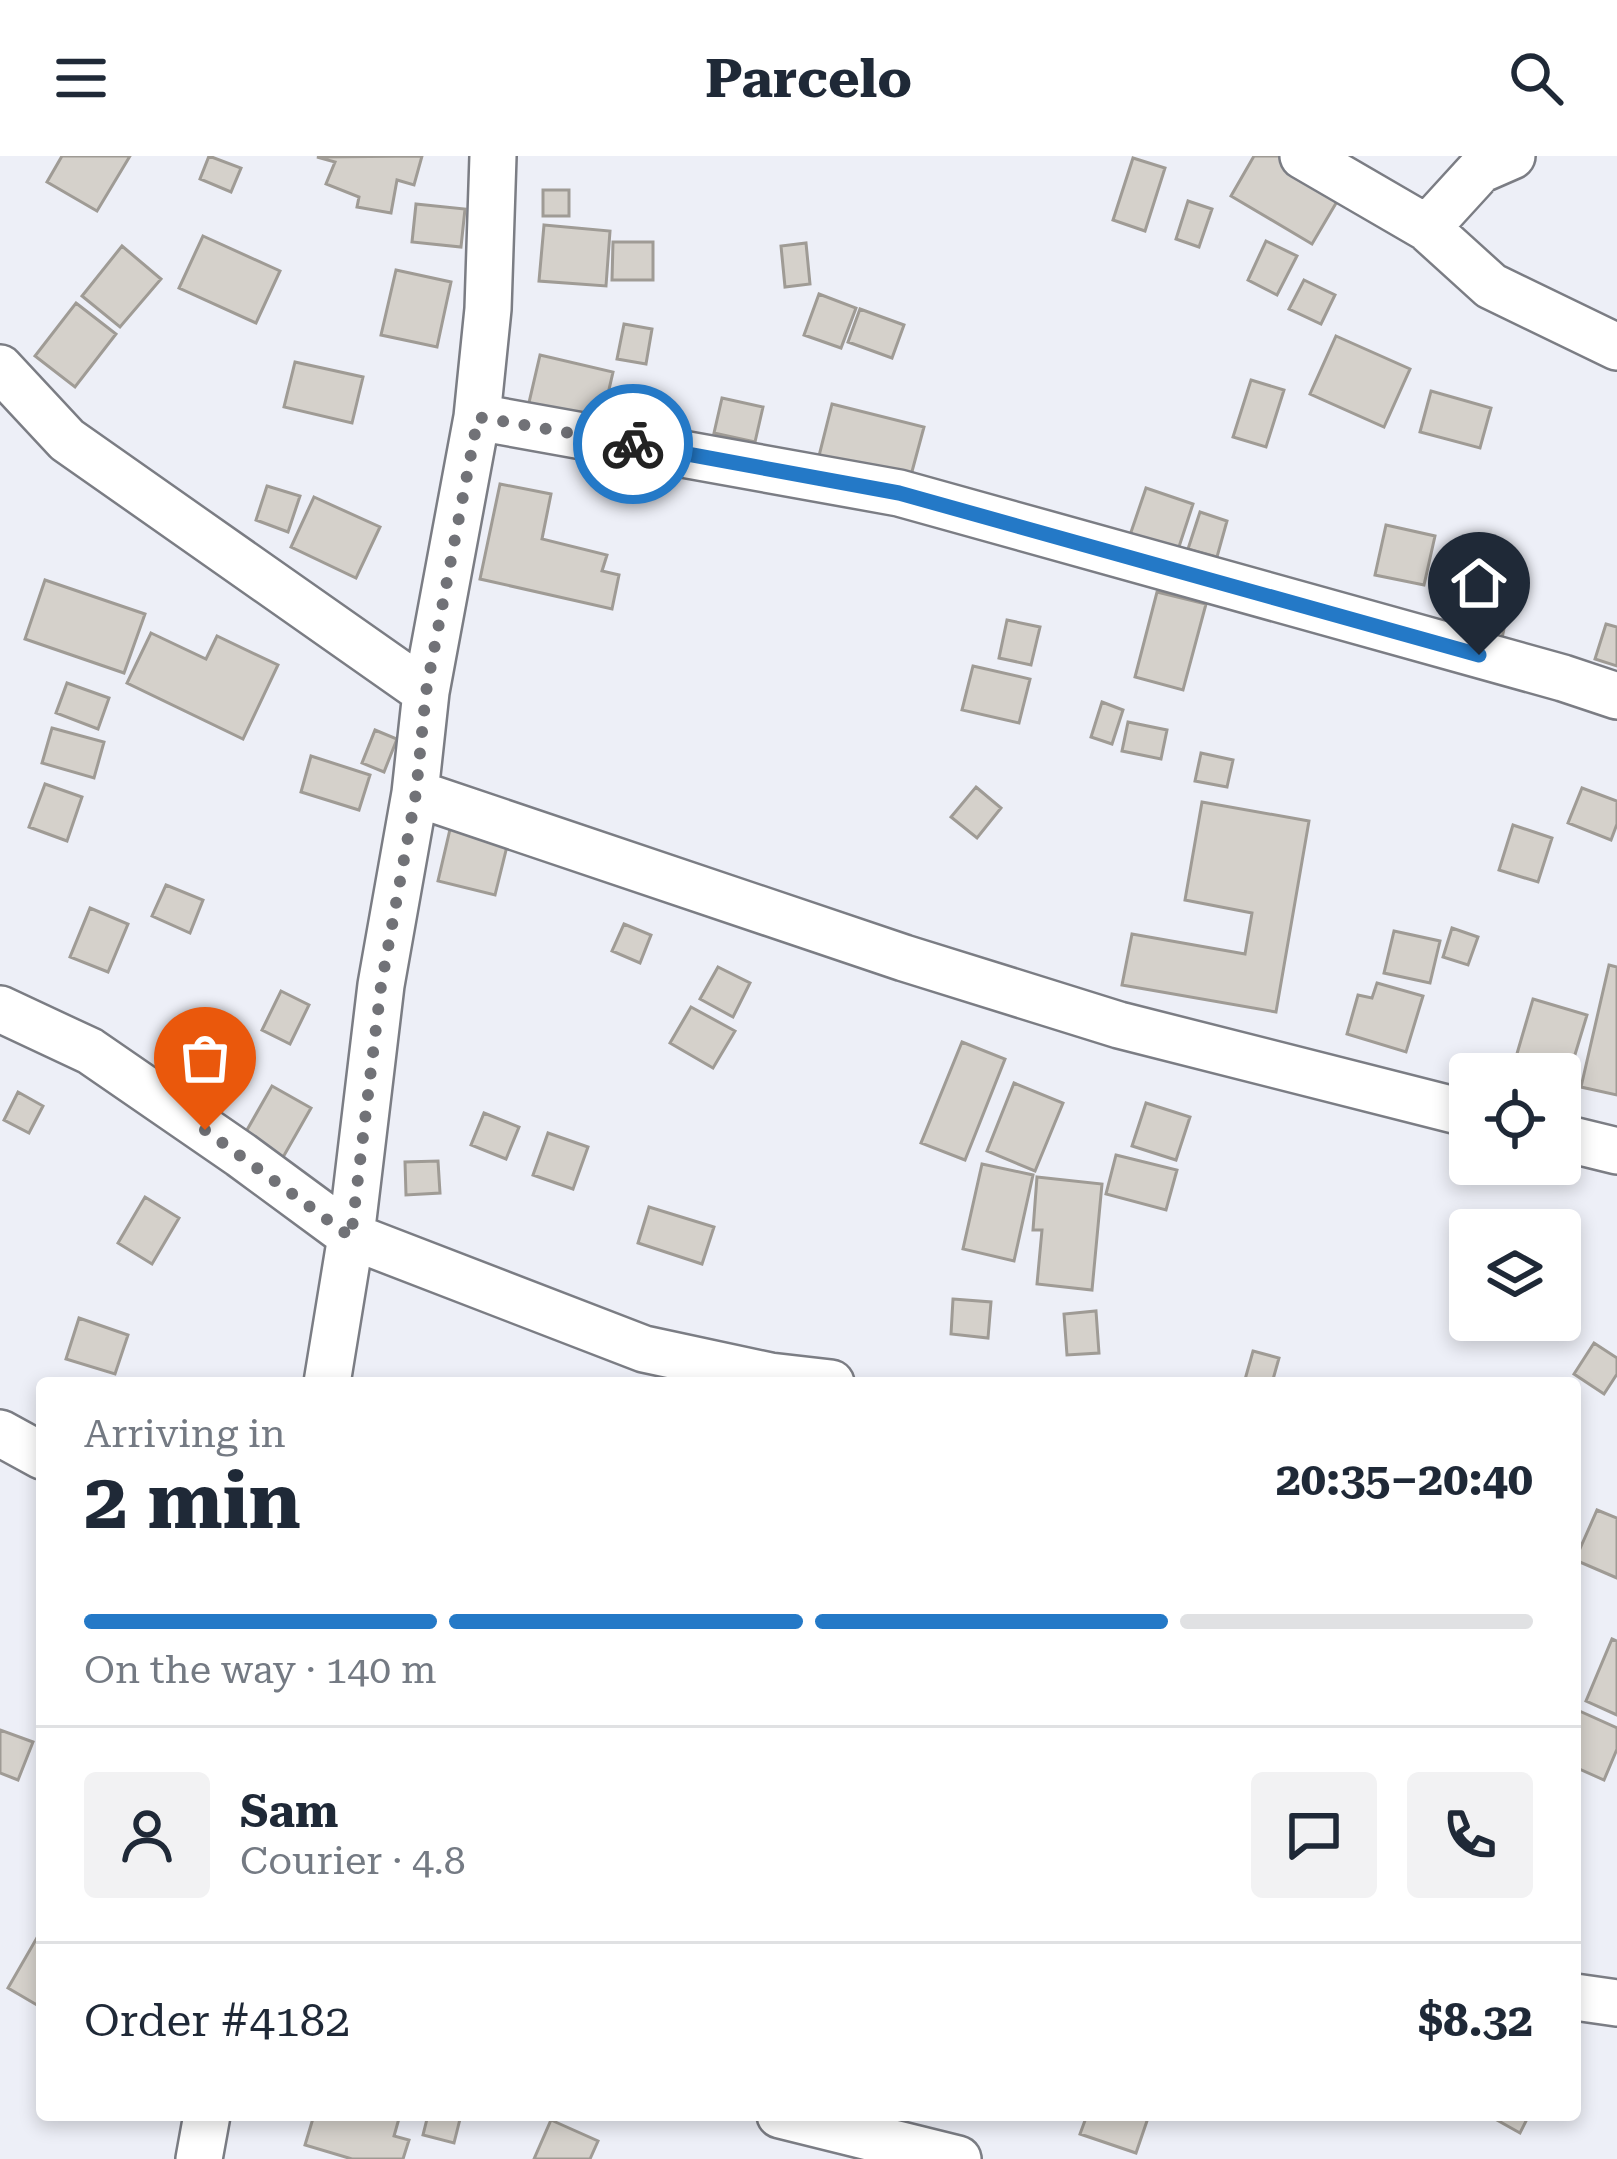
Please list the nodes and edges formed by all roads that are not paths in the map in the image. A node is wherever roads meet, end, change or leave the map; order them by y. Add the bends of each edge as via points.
1 (493, 156) edge
2 (1303, 156) edge
3 (1512, 156) edge
4 (1427, 229) junction
5 (1617, 347) edge
6 (0, 368) edge
7 (478, 417) junction
8 (426, 692) junction
9 (1617, 696) edge
10 (416, 793) junction
11 (0, 1009) edge
12 (1449, 1109) edge
13 (1581, 1142) edge
14 (1617, 1151) edge
15 (351, 1237) junction
16 (328, 1377) edge
17 (779, 1377) edge
18 (0, 1432) edge
19 (36, 1453) edge
20 (1581, 1997) edge
21 (1617, 2002) edge
22 (206, 2121) edge
23 (804, 2121) edge
24 (199, 2159) edge
25 (958, 2159) edge

1 - 7 street
2 - 4 street
3 - 4 street via 1480,170
4 - 5 street via 1491,286
6 - 8 street via 67,440
7 - 8 street
7 - 9 street via 899,493
8 - 10 street
10 - 12 street via 1119,1025
10 - 15 street via 381,986
11 - 15 street via 90,1051
13 - 14 street
15 - 16 street
15 - 17 street via 644,1349
18 - 19 street
20 - 21 street
22 - 24 street
23 - 25 street

